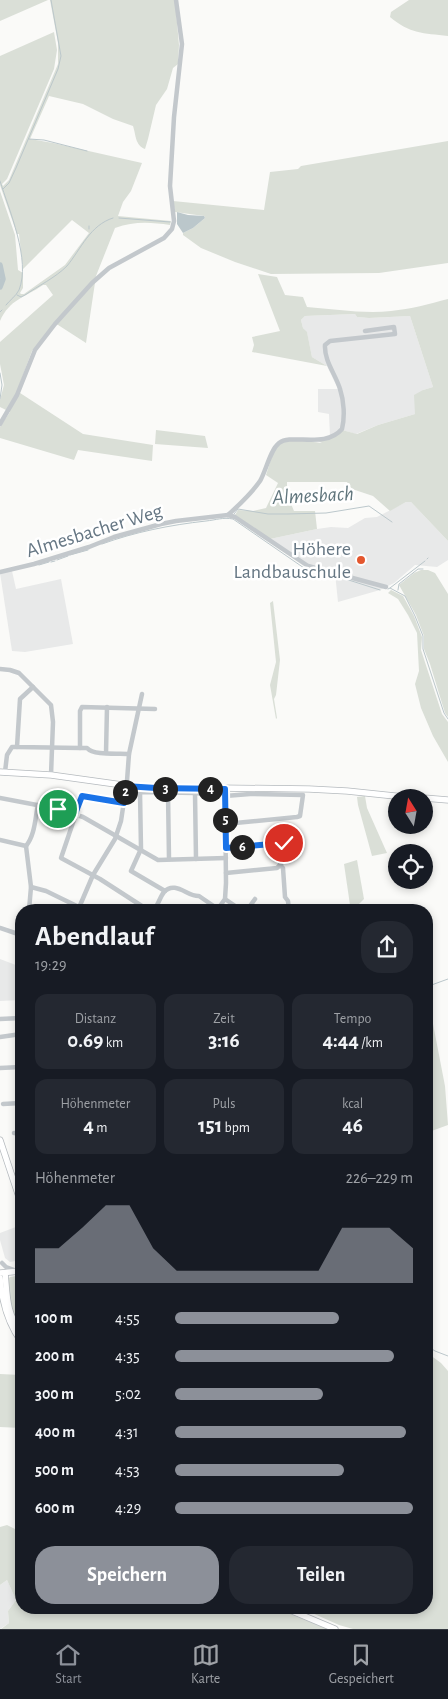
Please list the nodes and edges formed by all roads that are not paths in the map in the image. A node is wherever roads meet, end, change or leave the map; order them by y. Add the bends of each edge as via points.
1 (176, 0) edge
2 (365, 330) dead end
3 (0, 424) edge
4 (228, 515) junction
5 (0, 572) edge
6 (386, 587) dead end
7 (0, 670) edge
8 (33, 687) junction
9 (142, 694) dead end
10 (107, 707) junction
11 (138, 707) junction
12 (155, 709) dead end
13 (17, 747) junction
14 (52, 748) junction
15 (80, 748) junction
16 (106, 753) junction
17 (129, 754) junction
18 (2, 772) edge
19 (51, 775) junction
20 (125, 786) junction
21 (225, 789) junction
22 (168, 793) junction
23 (195, 794) junction
24 (388, 795) edge
25 (225, 796) junction
26 (0, 798) edge
27 (433, 799) edge
28 (448, 800) edge
29 (124, 803) junction
30 (38, 805) junction
31 (75, 814) junction
32 (225, 824) junction
33 (116, 835) junction
34 (0, 840) edge
35 (26, 846) junction
36 (226, 848) junction
37 (141, 849) junction
38 (196, 858) junction
39 (226, 858) junction
40 (169, 859) junction
41 (280, 865) junction
42 (226, 873) junction
43 (93, 875) junction
44 (31, 886) junction
45 (165, 891) junction
46 (255, 898) dead end
47 (225, 900) junction
48 (30, 904) edge
49 (71, 904) edge
50 (81, 904) edge
51 (139, 904) edge
52 (157, 904) edge
53 (210, 904) edge
54 (221, 904) edge
55 (232, 904) edge
56 (251, 904) edge
57 (288, 904) edge
58 (0, 928) edge
59 (15, 933) edge
60 (15, 1018) edge
61 (0, 1019) edge
62 (15, 1035) edge
63 (0, 1037) edge
64 (15, 1067) edge
65 (0, 1068) edge
66 (15, 1103) edge
67 (4, 1104) dead end
68 (0, 1140) edge
69 (15, 1183) edge
70 (1, 1261) edge
71 (15, 1270) edge
72 (15, 1272) edge
73 (2, 1274) edge
74 (0, 1287) edge
75 (15, 1322) edge
76 (15, 1329) edge
77 (299, 1614) edge
78 (335, 1629) edge

1 - 3 street via 182,44 170,186 172,228 164,238 109,268 56,324 36,350 18,395
2 - 4 street via 394,327 395,334 325,345 325,354 341,390 342,429 319,440 278,443 258,483
4 - 5 street, Almesbacher Weg via 161,524
4 - 6 street via 308,566
7 - 8 street via 19,673
8 - 13 street via 20,699
8 - 14 street via 53,709
9 - 11 street
10 - 11 street
10 - 15 street via 81,708
10 - 16 street
11 - 12 street
11 - 17 street
13 - 14 street
13 - 18 street via 12,747 7,755
14 - 15 street
14 - 19 street
15 - 16 street
16 - 17 street
17 - 20 street
18 - 19 main road
19 - 20 main road
20 - 21 main road
20 - 29 street
21 - 24 main road via 346,790
21 - 25 street
22 - 23 street
22 - 37 street via 140,792
22 - 40 street
23 - 25 street
23 - 38 street
25 - 32 street
25 - 32 street via 303,795 300,816
26 - 30 street
27 - 28 main road
29 - 31 street via 82,796
29 - 33 street
30 - 31 street
30 - 35 street via 34,829
31 - 33 street
31 - 43 street via 61,858
32 - 36 street
33 - 37 street
33 - 43 street
34 - 35 street
35 - 44 street
36 - 39 street
36 - 41 street via 290,844
37 - 40 street via 158,860
37 - 45 street via 131,871
38 - 39 street
38 - 40 street
39 - 42 street
41 - 42 street
41 - 57 street
42 - 47 street
43 - 50 street
43 - 51 street
44 - 48 street
44 - 49 street
45 - 52 street
45 - 53 street via 178,888
46 - 56 street
47 - 54 street
47 - 55 street
58 - 59 street
60 - 61 street
62 - 63 street
64 - 65 street
66 - 67 street
68 - 69 main road
70 - 71 street
70 - 73 street
72 - 73 main road
73 - 74 main road
73 - 75 main road
74 - 76 main road via 7,1315
77 - 78 main road

